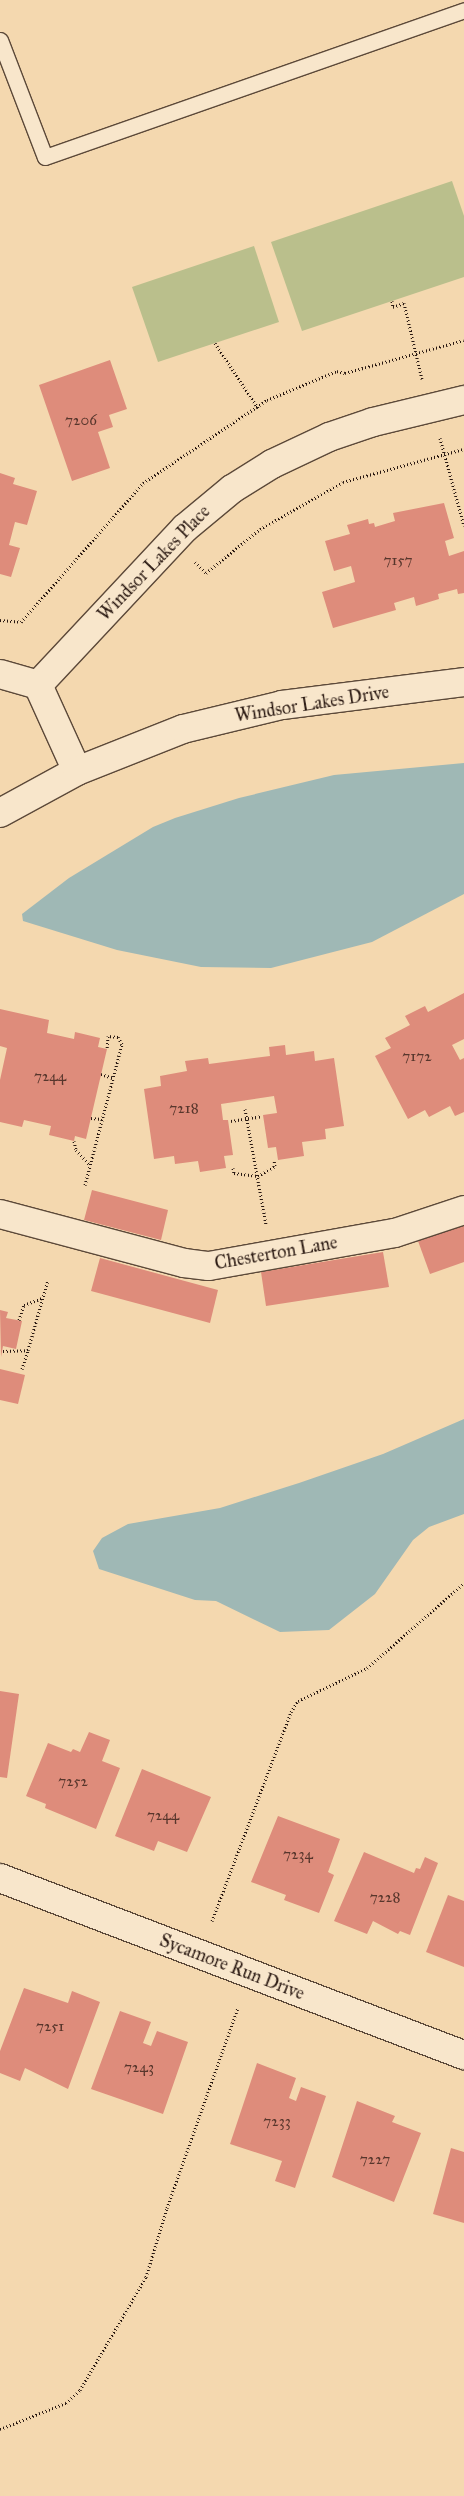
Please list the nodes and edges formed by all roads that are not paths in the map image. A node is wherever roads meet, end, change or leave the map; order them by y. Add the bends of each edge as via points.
1 (464, 10) edge
2 (0, 40) edge
3 (464, 400) edge
4 (0, 674) edge
5 (464, 682) edge
6 (38, 686) junction
7 (77, 771) junction
8 (0, 813) edge
9 (464, 1210) edge
10 (0, 1214) edge
11 (0, 1878) edge
12 (464, 2056) edge

1 - 2 lane via 45,157
3 - 6 street, Windsor Lakes Place via 351,429 272,464 216,501 172,542
4 - 6 street
5 - 7 street, Windsor Lakes Drive via 300,702 249,712 174,732
6 - 7 street
7 - 8 street, Windsor Lakes Drive
9 - 10 street, Chesterton Lane via 394,1233 227,1264 184,1263
11 - 12 street, Sycamore Run Drive

